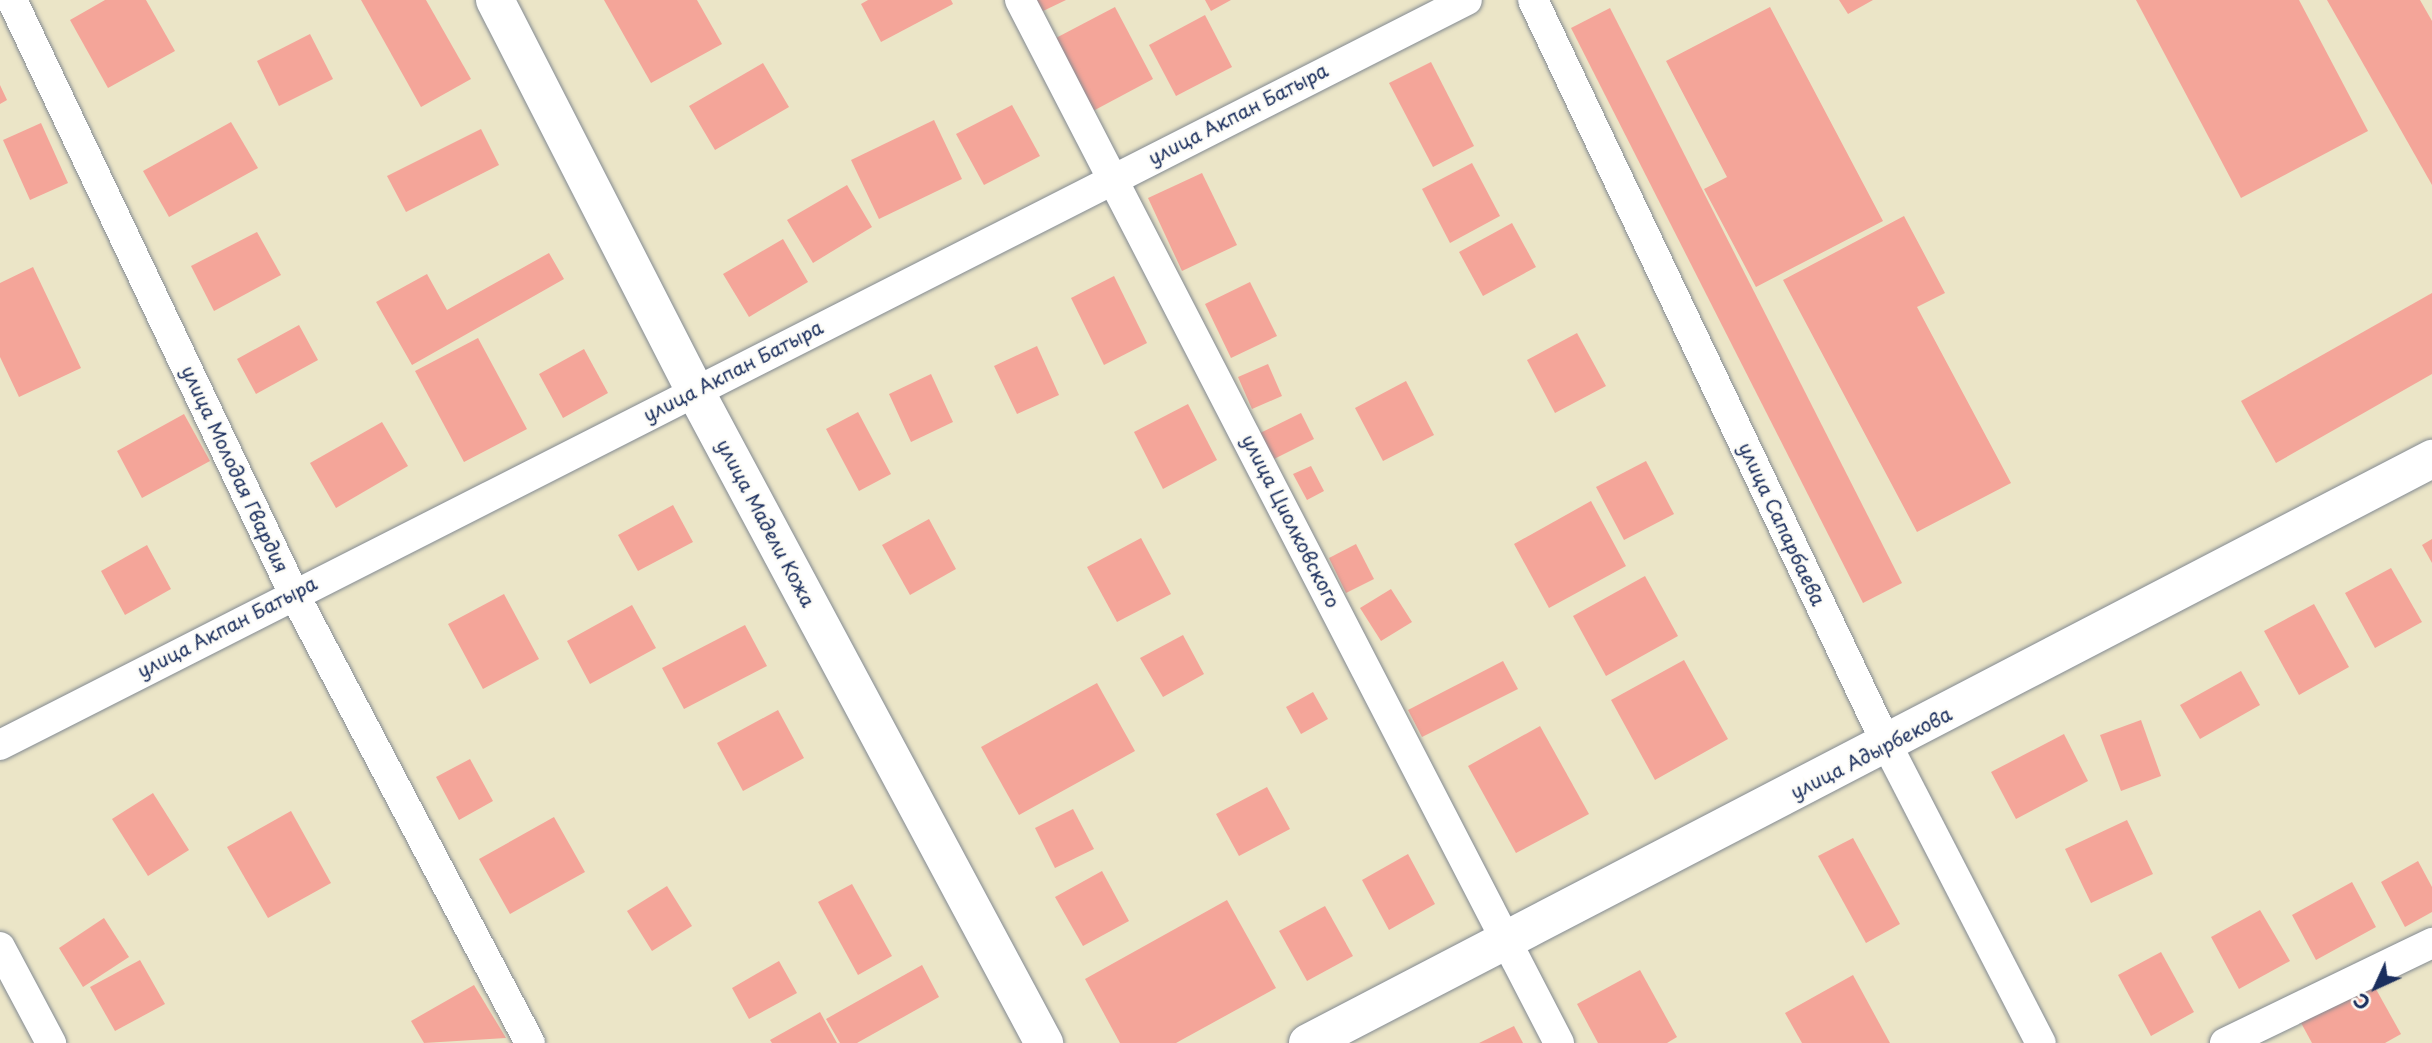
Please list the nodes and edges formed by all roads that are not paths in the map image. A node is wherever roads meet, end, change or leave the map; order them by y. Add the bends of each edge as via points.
1 (12, 0) edge
2 (495, 0) edge
3 (1020, 0) edge
4 (1467, 0) edge
5 (1533, 0) edge
6 (1114, 177) junction
7 (695, 391) junction
8 (2432, 459) edge
9 (293, 592) junction
10 (1887, 745) junction
11 (0, 746) edge
12 (1506, 940) junction
13 (2432, 943) edge
14 (0, 947) edge
15 (51, 1043) edge
16 (530, 1043) edge
17 (1044, 1043) edge
18 (1308, 1043) edge
19 (1559, 1043) edge
20 (2040, 1043) edge
21 (2225, 1043) edge

1 - 9 street, улица Молодая Гвардия
2 - 7 main road, улица Мадели Кожа
3 - 6 street, улица Циолковского
4 - 6 street, улица Акпан Батыра
5 - 10 street, улица Сапарбаева
6 - 7 street, улица Акпан Батыра
6 - 12 street, улица Циолковского
7 - 9 street, улица Акпан Батыра
7 - 17 main road, улица Мадели Кожа
8 - 10 main road, улица Адырбекова
9 - 11 street, улица Акпан Батыра
9 - 16 street, улица Молодая Гвардия
10 - 12 main road, улица Адырбекова
10 - 20 street, улица Сапарбаева
12 - 18 main road, улица Адырбекова
12 - 19 street, улица Циолковского
13 - 21 street
14 - 15 street

